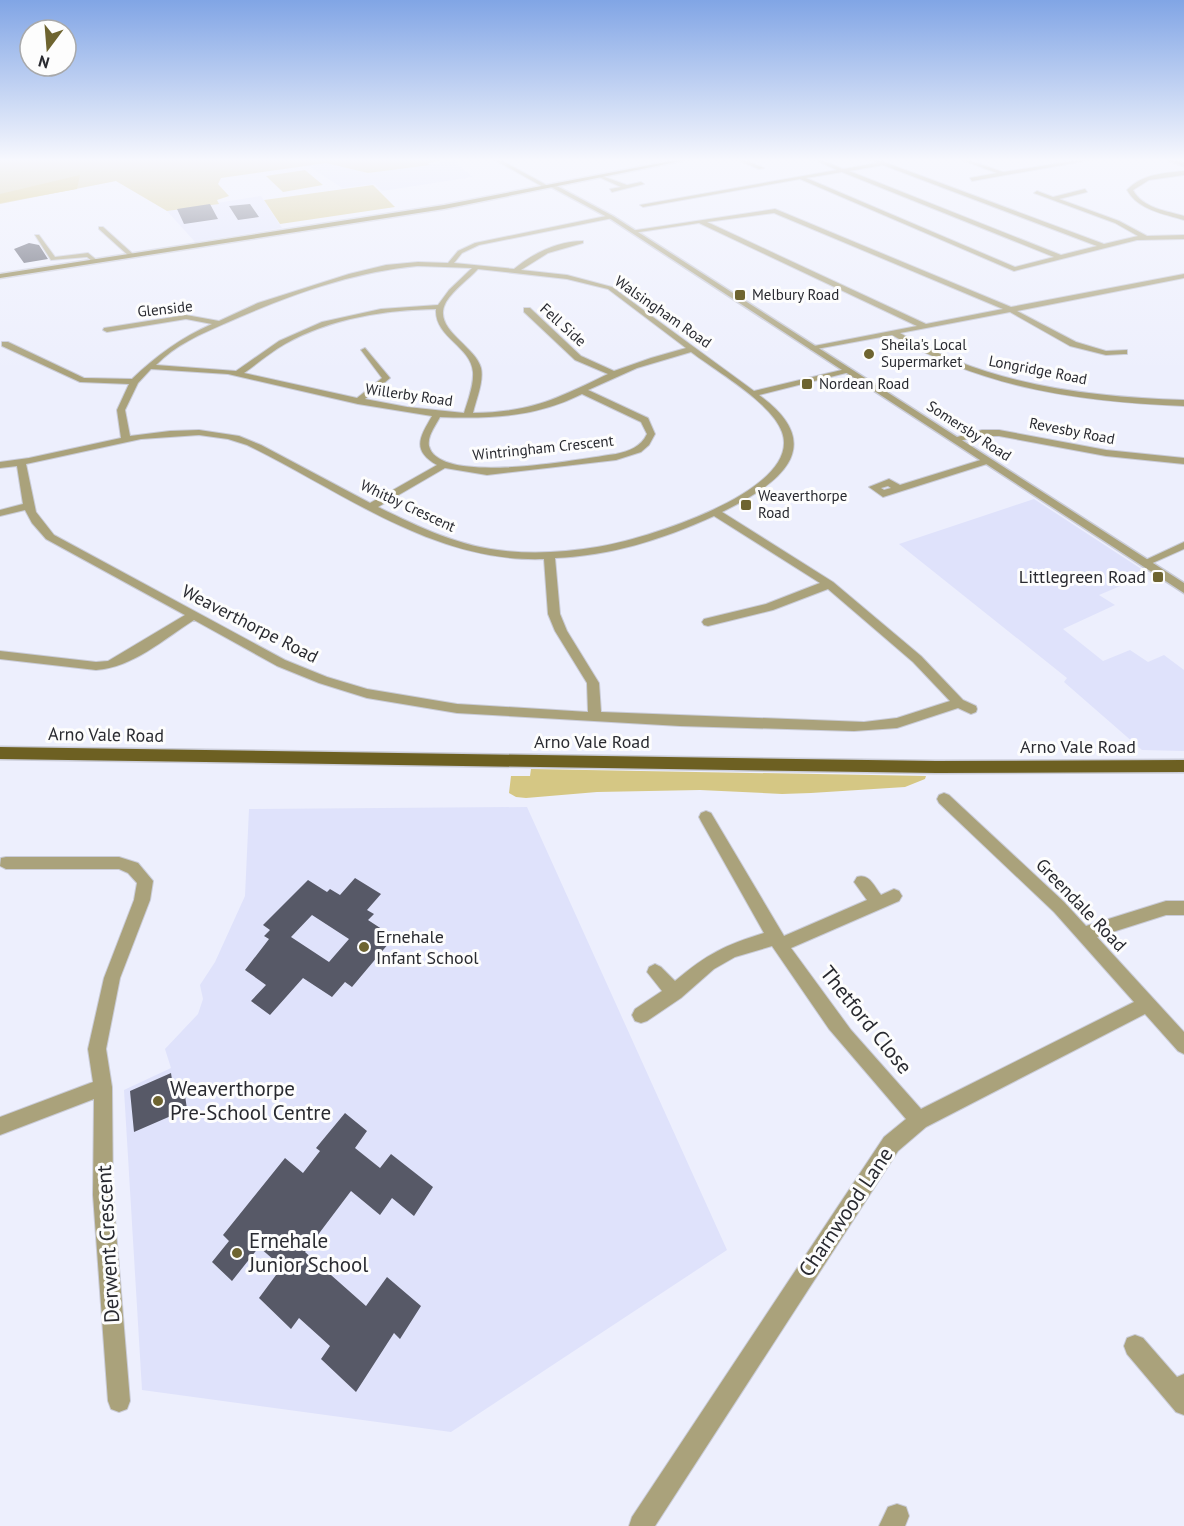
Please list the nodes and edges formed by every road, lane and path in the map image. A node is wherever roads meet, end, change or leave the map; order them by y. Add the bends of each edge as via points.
1 (103, 230) edge
2 (293, 230) edge
3 (545, 230) edge
4 (638, 230) edge
5 (719, 230) edge
6 (818, 230) edge
7 (923, 230) edge
8 (993, 230) edge
9 (1061, 230) edge
10 (1132, 230) edge
11 (633, 231) joint
12 (37, 236) dead end
13 (1184, 237) edge
14 (1146, 238) junction
15 (581, 242) dead end
16 (1105, 247) junction
17 (131, 255) junction
18 (1062, 258) junction
19 (53, 259) junction
20 (95, 261) junction
21 (450, 264) junction
22 (57, 267) junction
23 (476, 267) junction
24 (516, 271) junction
25 (0, 276) edge
26 (1184, 276) edge
27 (440, 307) junction
28 (527, 310) dead end
29 (1011, 310) junction
30 (218, 323) junction
31 (926, 327) junction
32 (107, 330) dead end
33 (894, 333) junction
34 (15, 340) dead end
35 (2, 345) edge
36 (376, 348) dead end
37 (814, 348) junction
38 (365, 350) junction
39 (694, 350) junction
40 (356, 352) dead end
41 (1124, 352) dead end
42 (148, 367) junction
43 (847, 370) junction
44 (238, 373) junction
45 (614, 374) junction
46 (134, 382) junction
47 (583, 391) junction
48 (753, 394) junction
49 (358, 401) junction
50 (1184, 403) edge
51 (437, 415) junction
52 (468, 416) junction
53 (126, 439) junction
54 (954, 439) junction
55 (987, 461) junction
56 (1184, 461) edge
57 (21, 463) junction
58 (0, 465) edge
59 (444, 465) junction
60 (899, 489) dead end
61 (27, 506) junction
62 (370, 507) junction
63 (715, 512) junction
64 (0, 513) edge
65 (1184, 545) edge
66 (549, 555) junction
67 (1144, 563) junction
68 (829, 584) junction
69 (1184, 589) edge
70 (707, 608) dead end
71 (192, 616) junction
72 (0, 655) edge
73 (959, 703) junction
74 (971, 709) dead end
75 (595, 717) junction
76 (0, 753) edge
77 (1184, 766) edge
78 (944, 799) dead end
79 (706, 817) dead end
80 (6, 863) dead end
81 (862, 882) dead end
82 (894, 896) dead end
83 (878, 903) junction
84 (1184, 908) edge
85 (1084, 934) junction
86 (778, 941) junction
87 (655, 972) dead end
88 (675, 992) junction
89 (1147, 1004) junction
90 (642, 1015) dead end
91 (1184, 1045) edge
92 (103, 1087) junction
93 (919, 1120) junction
94 (0, 1126) edge
95 (1135, 1346) dead end
96 (1181, 1393) edge
97 (119, 1401) dead end
98 (642, 1526) edge

1 - 17 street
2 - 17 main road
3 - 21 street via 477,244 460,252
4 - 11 street
5 - 31 street
6 - 29 street
7 - 18 street via 1014,269
8 - 18 street
9 - 16 street
10 - 14 street
11 - 37 street, Somersby Road
12 - 19 street
13 - 14 street
14 - 16 street
15 - 24 street via 538,254
16 - 18 street
17 - 20 main road
19 - 20 street via 88,255
19 - 22 street
20 - 22 main road
21 - 23 street, Walsingham Road
21 - 30 street, Walsingham Road via 407,265 359,273
22 - 25 main road
23 - 24 street, Walsingham Road
23 - 27 street
24 - 39 street, Walsingham Road via 610,288
26 - 29 street
27 - 44 street via 386,309 344,319 288,339
27 - 52 street via 441,324 477,367
28 - 45 street, Fell Side via 582,360
29 - 31 street
29 - 41 street via 1073,344
30 - 32 street, Glenside via 186,317
30 - 42 street, Walsingham Road via 178,344
31 - 33 street
33 - 37 street
33 - 50 street, Longridge Road via 944,360 999,377 1091,394
34 - 35 street
35 - 46 street via 83,380
36 - 38 street
37 - 43 street, Somersby Road
38 - 40 street
38 - 49 street via 386,378
39 - 45 street, Willerby Road via 663,356
39 - 48 street, Walsingham Road
42 - 44 street, Willerby Road
42 - 46 street, Walsingham Road
43 - 48 street
43 - 54 street, Somersby Road
44 - 49 street, Willerby Road
45 - 47 street, Willerby Road
46 - 53 street, Walsingham Road via 121,410
47 - 52 street, Willerby Road via 534,410
47 - 59 street, Wintringham Crescent via 645,420 651,434 648,442 633,453 607,459 487,472
48 - 63 street, Whitby Crescent via 784,423 790,440 788,455 761,486
49 - 51 street, Willerby Road
51 - 52 street, Willerby Road
51 - 59 street via 424,445
53 - 57 street, Whitby Crescent
53 - 62 street, Whitby Crescent via 176,433 241,440
54 - 55 street, Somersby Road
54 - 56 street, Revesby Road via 999,433 1106,453
55 - 60 street
55 - 67 street, Somersby Road
57 - 58 street, Whitby Crescent
57 - 61 street, Weaverthorpe Road
59 - 62 street
61 - 64 street
61 - 71 street, Weaverthorpe Road via 37,525 50,537
62 - 66 street, Whitby Crescent via 460,546 505,554
63 - 66 street, Whitby Crescent via 638,541
63 - 68 street
65 - 67 street
66 - 75 street via 554,615 593,683
67 - 69 street, Somersby Road
68 - 70 street via 769,607 712,621
68 - 73 street via 917,659
71 - 72 street via 110,665
71 - 75 street, Weaverthorpe Road via 291,669 358,691 453,707
73 - 74 street
73 - 75 street, Weaverthorpe Road via 897,723 870,726
76 - 77 main road, Arno Vale Road via 936,767
78 - 85 street, Greendale Road via 955,818
79 - 86 street, Thetford Close
80 - 92 street, Derwent Crescent via 118,863 133,868 145,881 142,900 104,1006 97,1049
81 - 83 street
82 - 83 street
83 - 86 street
84 - 85 street via 1166,908
85 - 89 street, Greendale Road
86 - 88 street via 730,951
86 - 93 street, Thetford Close via 836,1023
87 - 88 street
88 - 90 street
89 - 91 street, Greendale Road
89 - 93 street, Charnwood Lane
92 - 94 street
92 - 97 street, Derwent Crescent via 103,1195
93 - 98 street, Charnwood Lane via 882,1154
95 - 96 street

